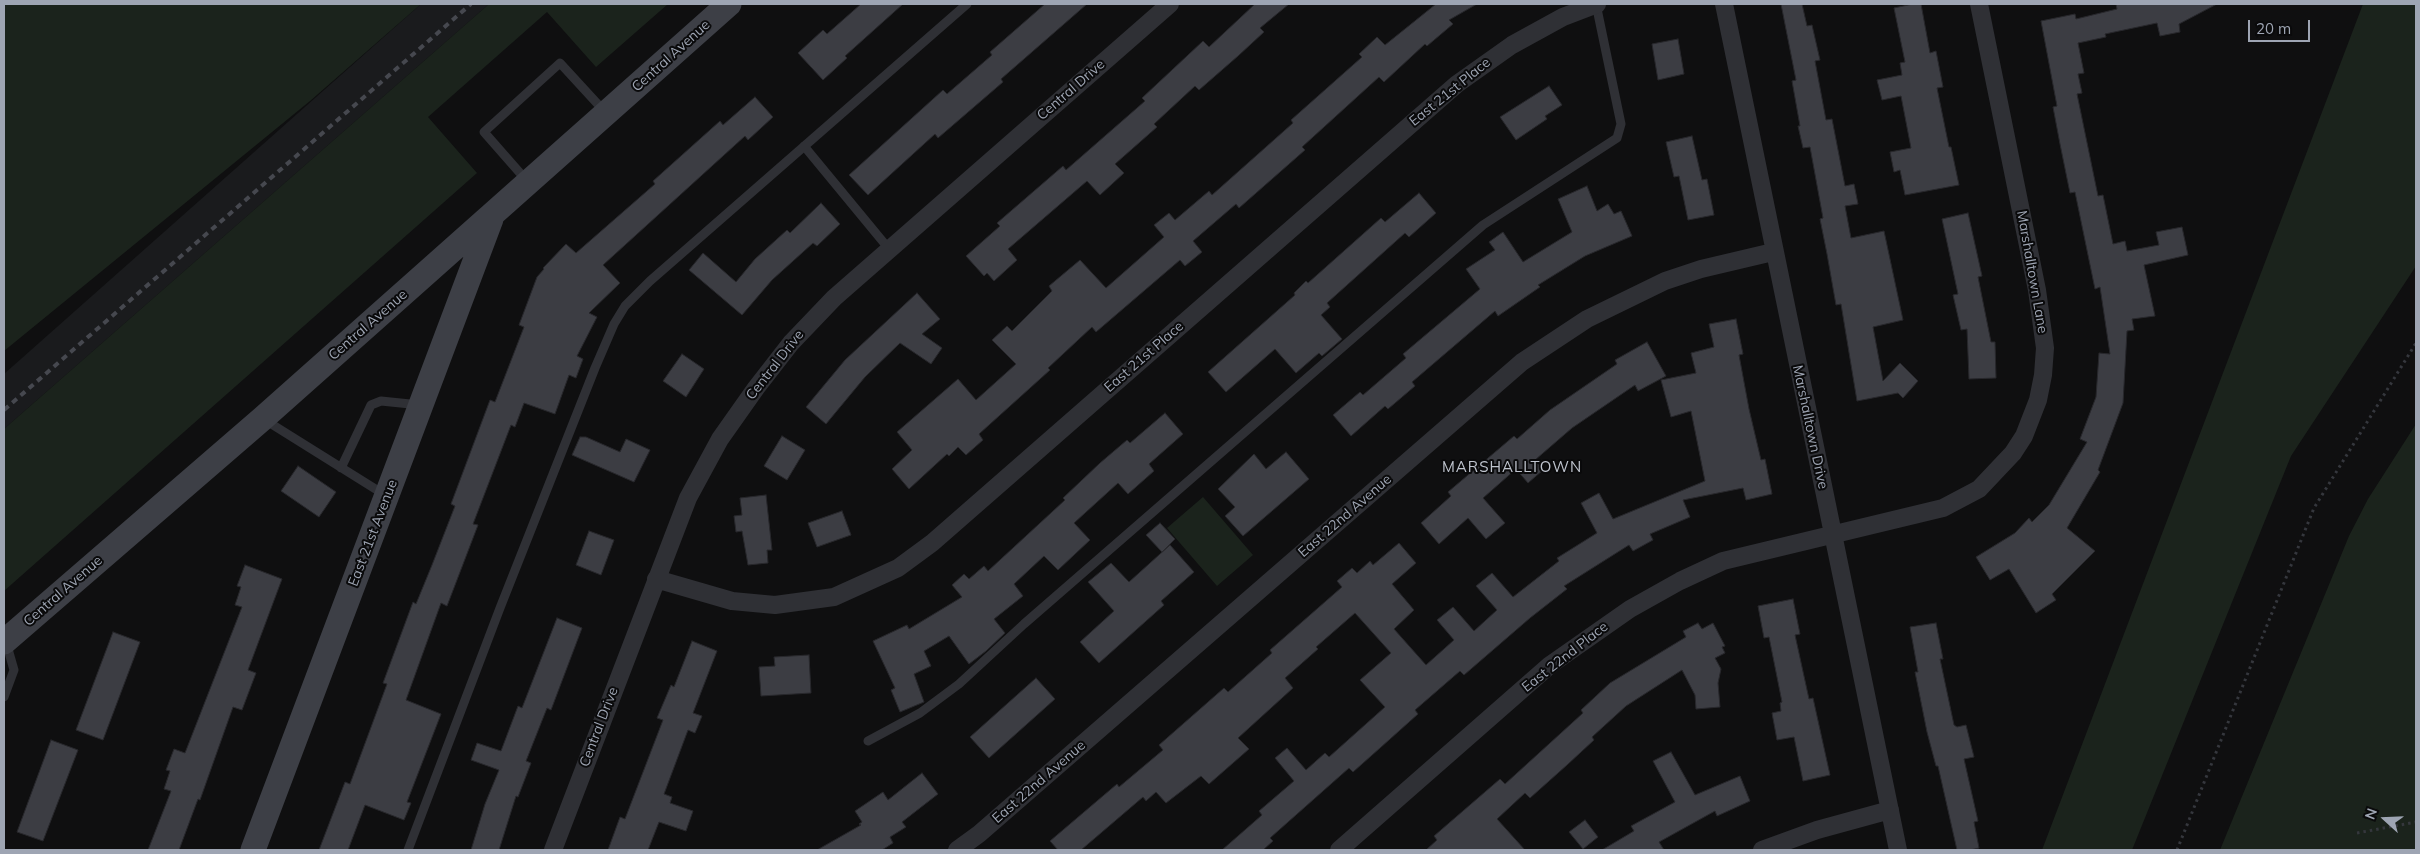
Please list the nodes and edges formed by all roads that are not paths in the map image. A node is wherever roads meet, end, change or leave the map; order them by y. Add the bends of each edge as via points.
1 (729, 4) edge
2 (966, 4) edge
3 (1170, 4) edge
4 (1596, 4) edge
5 (1724, 4) edge
6 (1979, 4) edge
7 (606, 114) junction
8 (804, 146) junction
9 (529, 183) junction
10 (492, 215) junction
11 (889, 249) junction
12 (1773, 252) junction
13 (421, 406) junction
14 (262, 419) junction
15 (341, 468) junction
16 (387, 496) junction
17 (1832, 534) junction
18 (656, 579) junction
19 (4, 641) edge
20 (4, 697) edge
21 (868, 741) dead end
22 (1890, 810) junction
23 (253, 850) edge
24 (408, 850) edge
25 (553, 850) edge
26 (957, 850) edge
27 (1339, 850) edge
28 (1762, 850) edge
29 (1898, 850) edge

1 - 7 main road, Central Avenue
2 - 8 lane
3 - 11 street, Central Drive
4 - 18 street, East 21st Place via 1512,45 1457,84 932,542 898,568 834,597 775,605 732,602
4 - 21 lane via 1620,124 1617,138 1483,225 959,684 920,713
5 - 12 street, Marshalltown Drive
6 - 17 street, Marshalltown Lane via 2042,320 2043,375 2038,400 2024,436 2013,453 1979,489 1930,513
7 - 9 main road, Central Avenue
7 - 9 lane via 560,63 484,132
8 - 11 lane
8 - 24 lane via 636,293 614,324 500,608
9 - 10 main road, Central Avenue
10 - 13 main road, East 21st Avenue
10 - 14 main road, Central Avenue
11 - 18 street, Central Drive via 812,320 756,388 720,439 688,498
12 - 17 street, Marshalltown Drive
12 - 26 street, East 22nd Avenue via 1665,281 1587,319 1522,362
13 - 15 lane via 381,400 371,405
13 - 16 main road, East 21st Avenue
14 - 15 lane
14 - 19 main road, Central Avenue
15 - 16 lane
16 - 23 main road, East 21st Avenue
17 - 22 street, Marshalltown Drive
17 - 27 street, East 22nd Place via 1723,561 1630,609 1550,665
18 - 25 street, Central Drive
19 - 20 lane via 14,670
22 - 28 street via 1817,830
22 - 29 street, Marshalltown Drive

